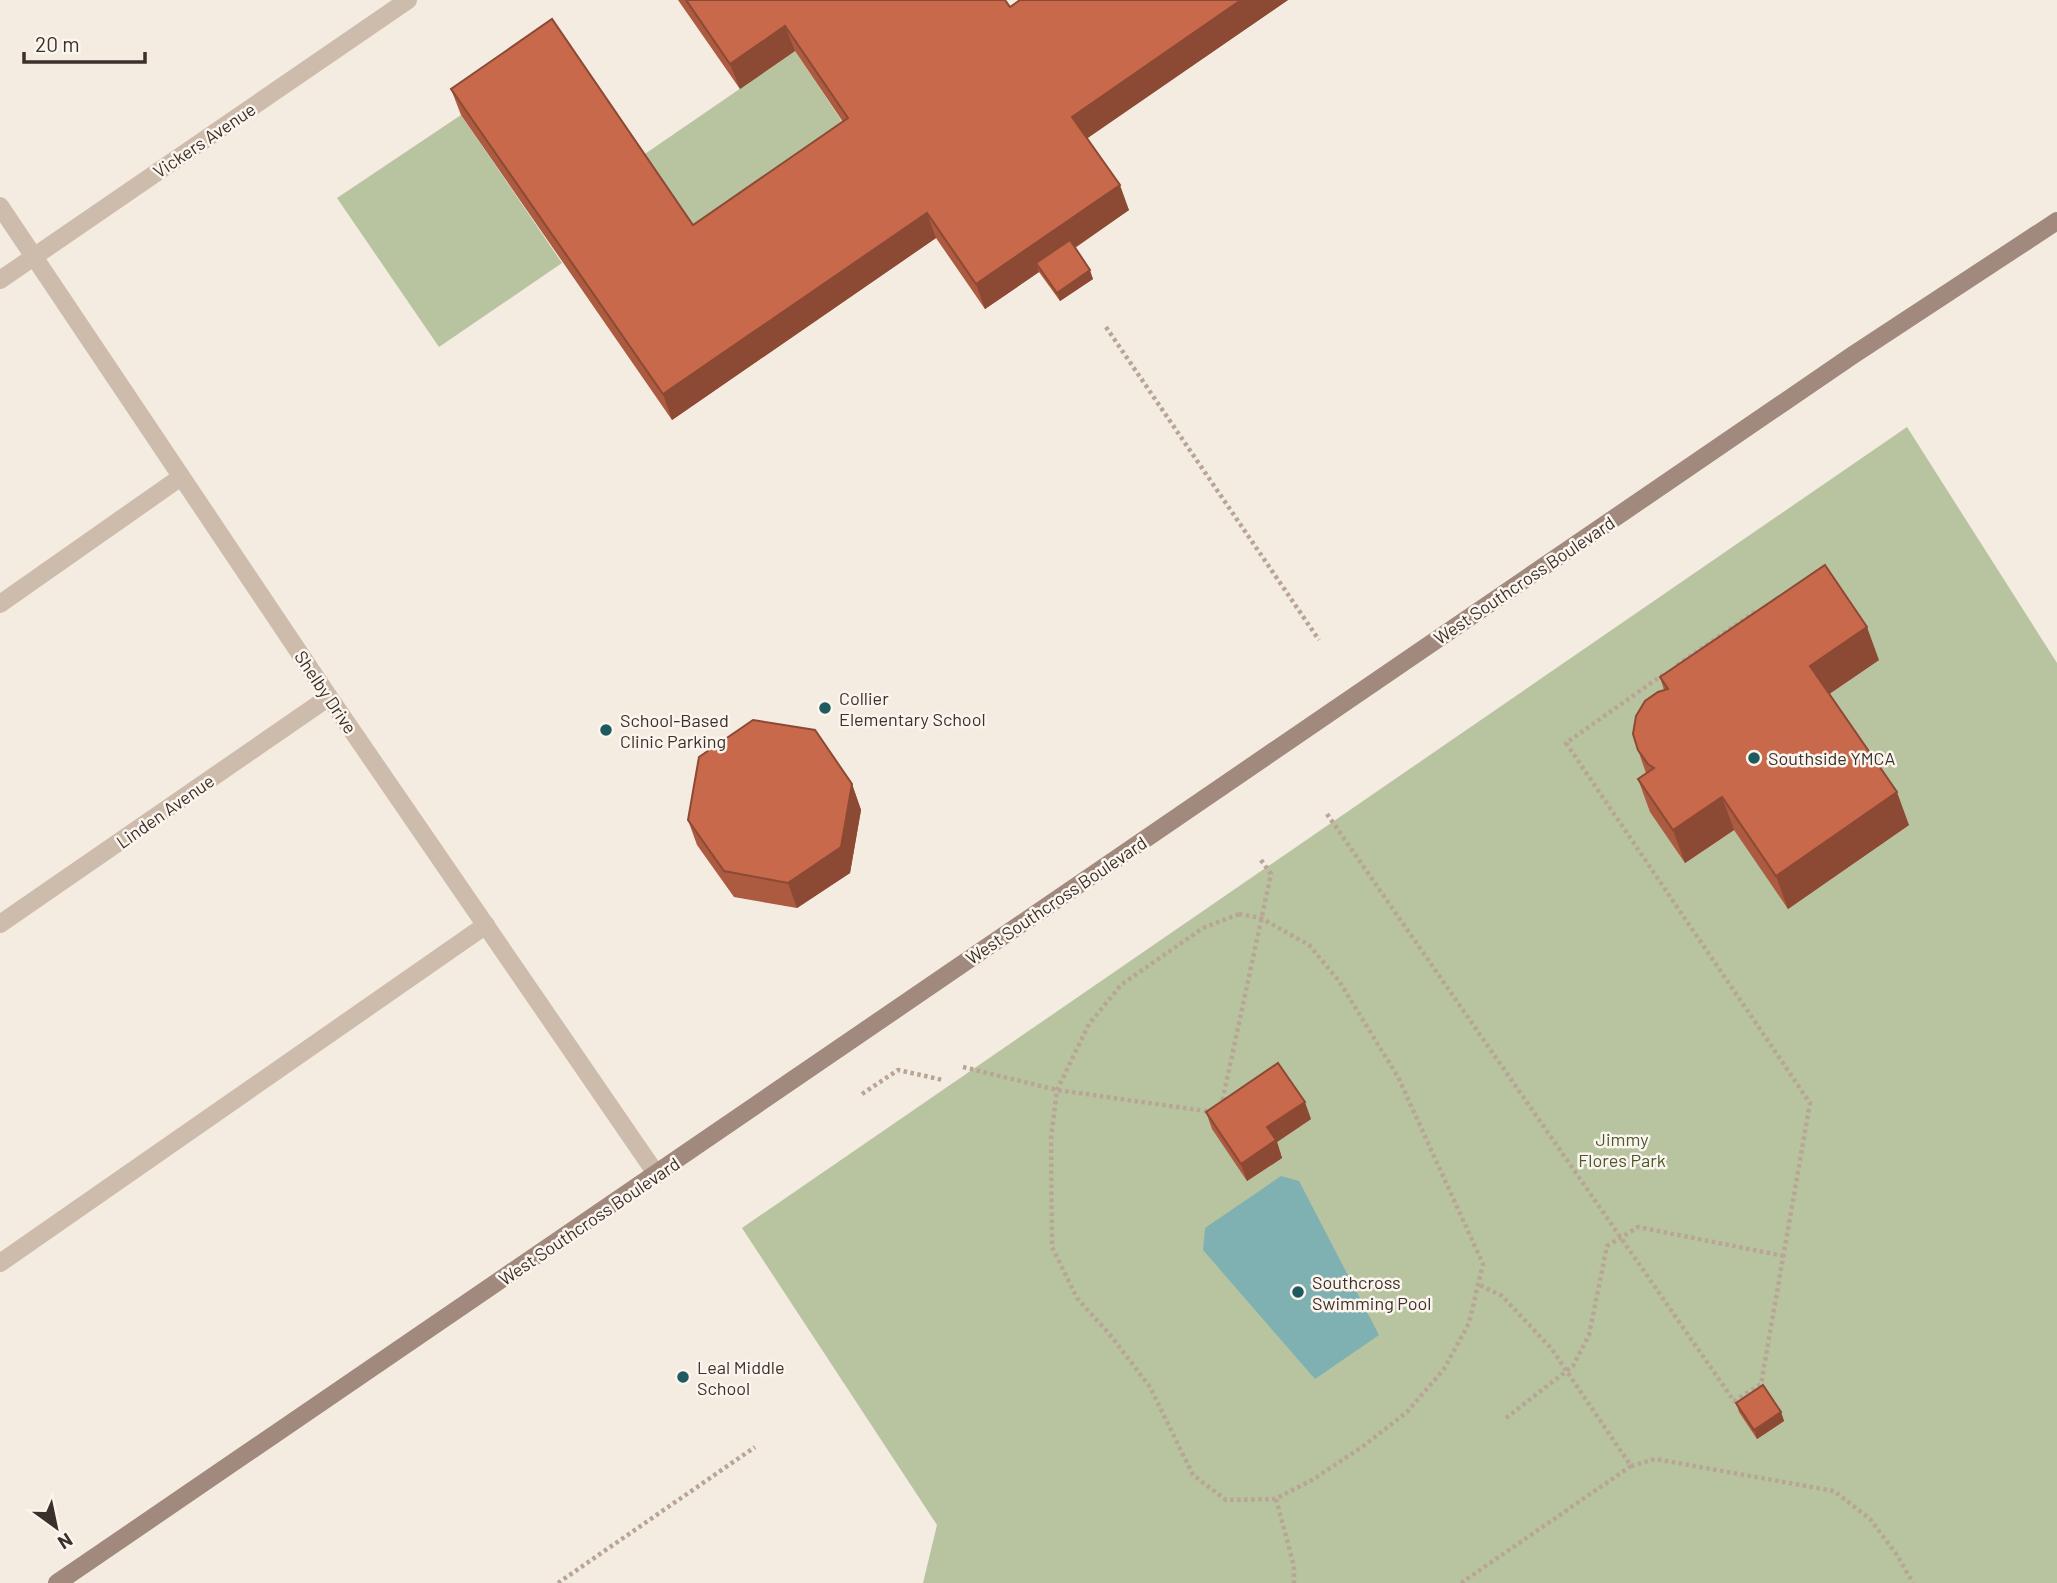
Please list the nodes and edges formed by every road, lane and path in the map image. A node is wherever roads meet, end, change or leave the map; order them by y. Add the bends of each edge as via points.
1 (408, 0) edge
2 (0, 206) edge
3 (2057, 221) edge
4 (33, 257) junction
5 (0, 280) edge
6 (1106, 327) dead end
7 (181, 477) junction
8 (0, 604) edge
9 (1756, 611) edge
10 (1319, 640) dead end
11 (329, 697) junction
12 (1327, 814) dead end
13 (1261, 860) dead end
14 (1261, 918) junction
15 (0, 924) edge
16 (486, 925) junction
17 (963, 1067) dead end
18 (943, 1080) dead end
19 (1057, 1090) junction
20 (863, 1094) dead end
21 (657, 1175) junction
22 (1621, 1238) junction
23 (1784, 1256) junction
24 (0, 1263) edge
25 (1478, 1284) junction
26 (1566, 1371) junction
27 (1506, 1418) dead end
28 (755, 1447) dead end
29 (1631, 1466) junction
30 (1276, 1499) junction
31 (57, 1583) edge
32 (558, 1583) edge
33 (1294, 1583) edge
34 (1461, 1583) edge
35 (1913, 1583) edge

1 - 4 street, Vickers Avenue
2 - 4 street, Shelby Drive
3 - 21 main road, West Southcross Boulevard via 1842,363
4 - 5 street, Vickers Avenue
4 - 7 street, Shelby Drive
6 - 10 path
7 - 8 street
7 - 11 street, Shelby Drive
9 - 23 path via 1566,743 1810,1102
11 - 15 street, Linden Avenue
11 - 16 street, Shelby Drive
12 - 22 path
13 - 14 path via 1271,874
14 - 19 path via 1239,914 1203,928 1121,985 1089,1024
14 - 19 path via 1219,1112
14 - 25 path via 1310,945 1339,981 1398,1077 1483,1264
16 - 21 street, Shelby Drive
16 - 24 street
17 - 19 path
18 - 20 path via 898,1070
19 - 30 path via 1051,1138 1052,1247 1077,1298 1150,1387 1193,1475 1226,1500
21 - 31 main road, West Southcross Boulevard
22 - 23 path via 1638,1227
22 - 23 path via 1734,1401 1761,1384
22 - 26 path via 1607,1246 1589,1335
25 - 26 path via 1502,1296 1551,1348
25 - 30 path via 1469,1323 1444,1368 1407,1412 1352,1454
26 - 27 path
26 - 29 path
28 - 32 path
29 - 34 path
29 - 35 path via 1655,1459 1835,1491 1870,1519
30 - 33 path via 1294,1566

